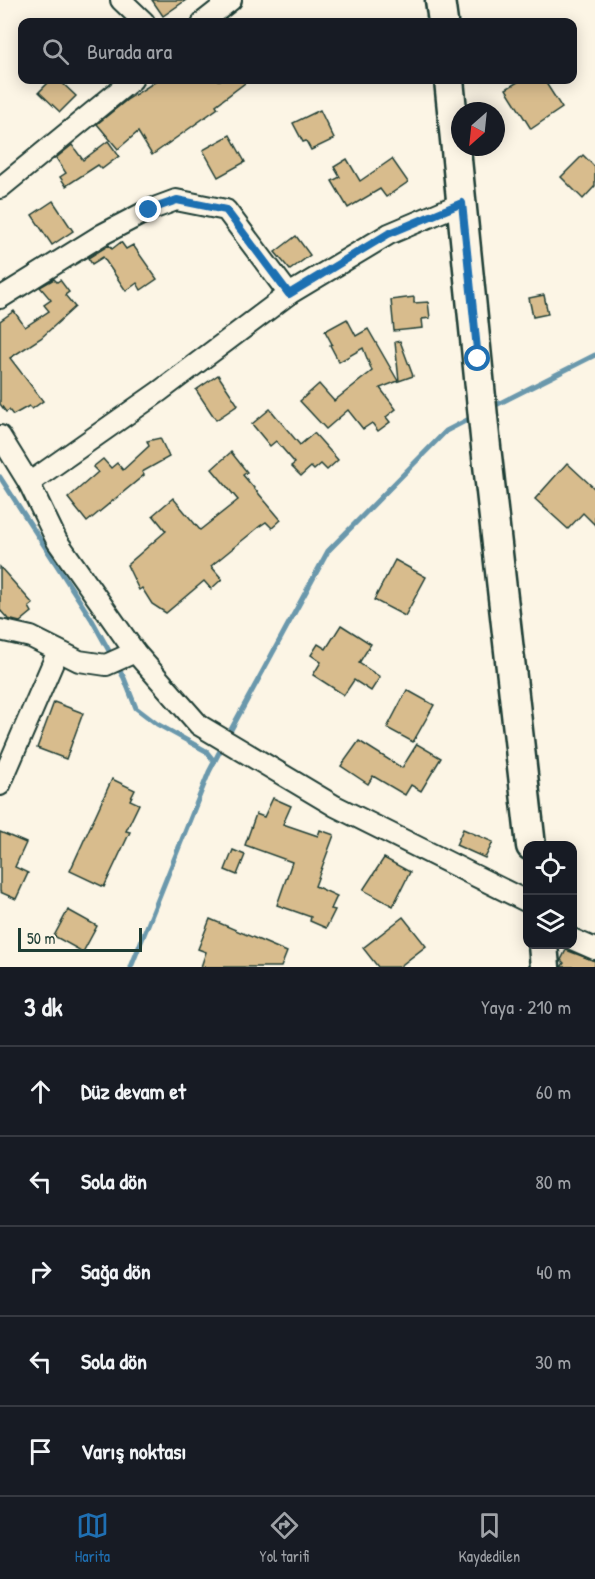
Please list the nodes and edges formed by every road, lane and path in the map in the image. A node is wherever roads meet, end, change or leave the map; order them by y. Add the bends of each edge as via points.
1 (121, 0) edge
2 (231, 0) edge
3 (440, 0) edge
4 (140, 18) edge
5 (208, 18) edge
6 (442, 18) edge
7 (127, 84) edge
8 (448, 84) edge
9 (0, 188) edge
10 (462, 203) junction
11 (289, 294) junction
12 (0, 298) edge
13 (0, 436) edge
14 (29, 483) junction
15 (0, 630) edge
16 (58, 651) junction
17 (130, 654) junction
18 (0, 785) edge
19 (530, 841) edge
20 (523, 900) edge
21 (577, 941) edge
22 (543, 949) edge
23 (595, 949) edge
24 (545, 967) edge

1 - 4 street
2 - 5 street
3 - 6 main road
7 - 9 street
8 - 10 main road
10 - 11 street via 388,234
10 - 19 main road
11 - 12 street via 226,210 177,200 103,234
11 - 14 street
13 - 14 street
14 - 17 street via 57,541
15 - 16 street via 31,637
16 - 17 street via 79,661 106,665
16 - 18 street
17 - 20 street via 199,725 334,806
21 - 23 street
22 - 24 main road

